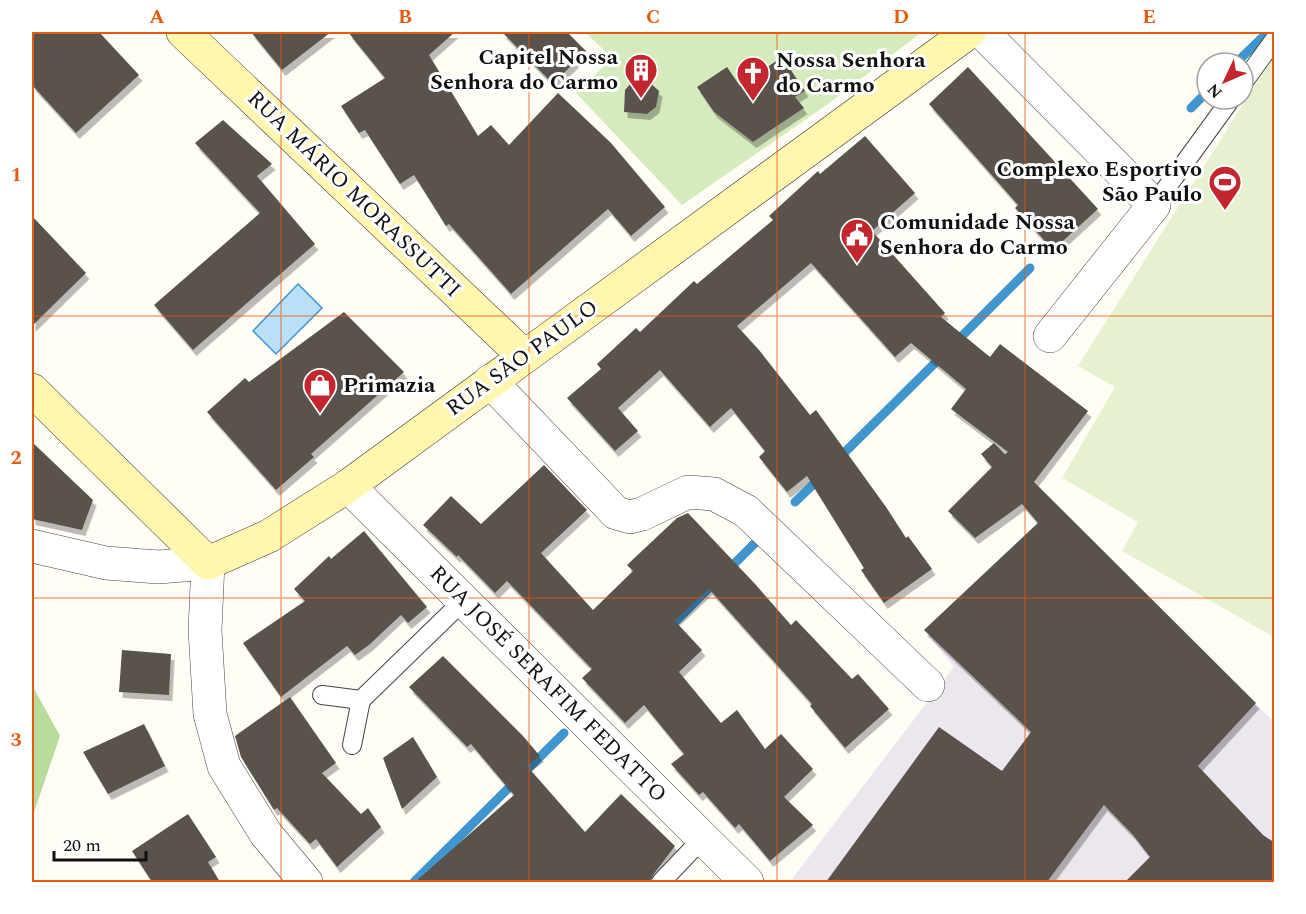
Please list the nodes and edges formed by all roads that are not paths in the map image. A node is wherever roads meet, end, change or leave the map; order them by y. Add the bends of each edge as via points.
1 (183, 32) edge
2 (969, 32) edge
3 (982, 32) edge
4 (1275, 40) edge
5 (1255, 67) edge
6 (1223, 111) edge
7 (1154, 205) junction
8 (1050, 336) dead end
9 (524, 356) junction
10 (490, 381) junction
11 (32, 390) edge
12 (348, 486) junction
13 (32, 546) edge
14 (207, 563) junction
15 (463, 601) junction
16 (928, 685) dead end
17 (322, 695) dead end
18 (362, 700) junction
19 (352, 746) dead end
20 (703, 838) junction
21 (306, 882) edge
22 (661, 882) edge
23 (747, 882) edge

1 - 9 main road, RUA MÁRIO MORASSUTTI
2 - 9 main road, RUA SÃO PAULO
3 - 7 street
4 - 5 lane
6 - 7 lane
7 - 8 street
9 - 10 main road, RUA SÃO PAULO
10 - 12 main road, RUA SÃO PAULO
10 - 16 street via 616,513 630,517 642,514 688,492 714,494 746,511
11 - 14 main road
12 - 14 main road, RUA SÃO PAULO via 269,536
12 - 15 street, RUA JOSÉ SERAFIM FEDATTO
13 - 14 street, RUA SÃO PAULO via 106,563 158,567
14 - 21 street via 205,630 210,714 224,766 266,834
15 - 18 lane
15 - 20 street, RUA JOSÉ SERAFIM FEDATTO
17 - 18 lane
18 - 19 lane
20 - 22 lane
20 - 23 street, RUA JOSÉ SERAFIM FEDATTO

